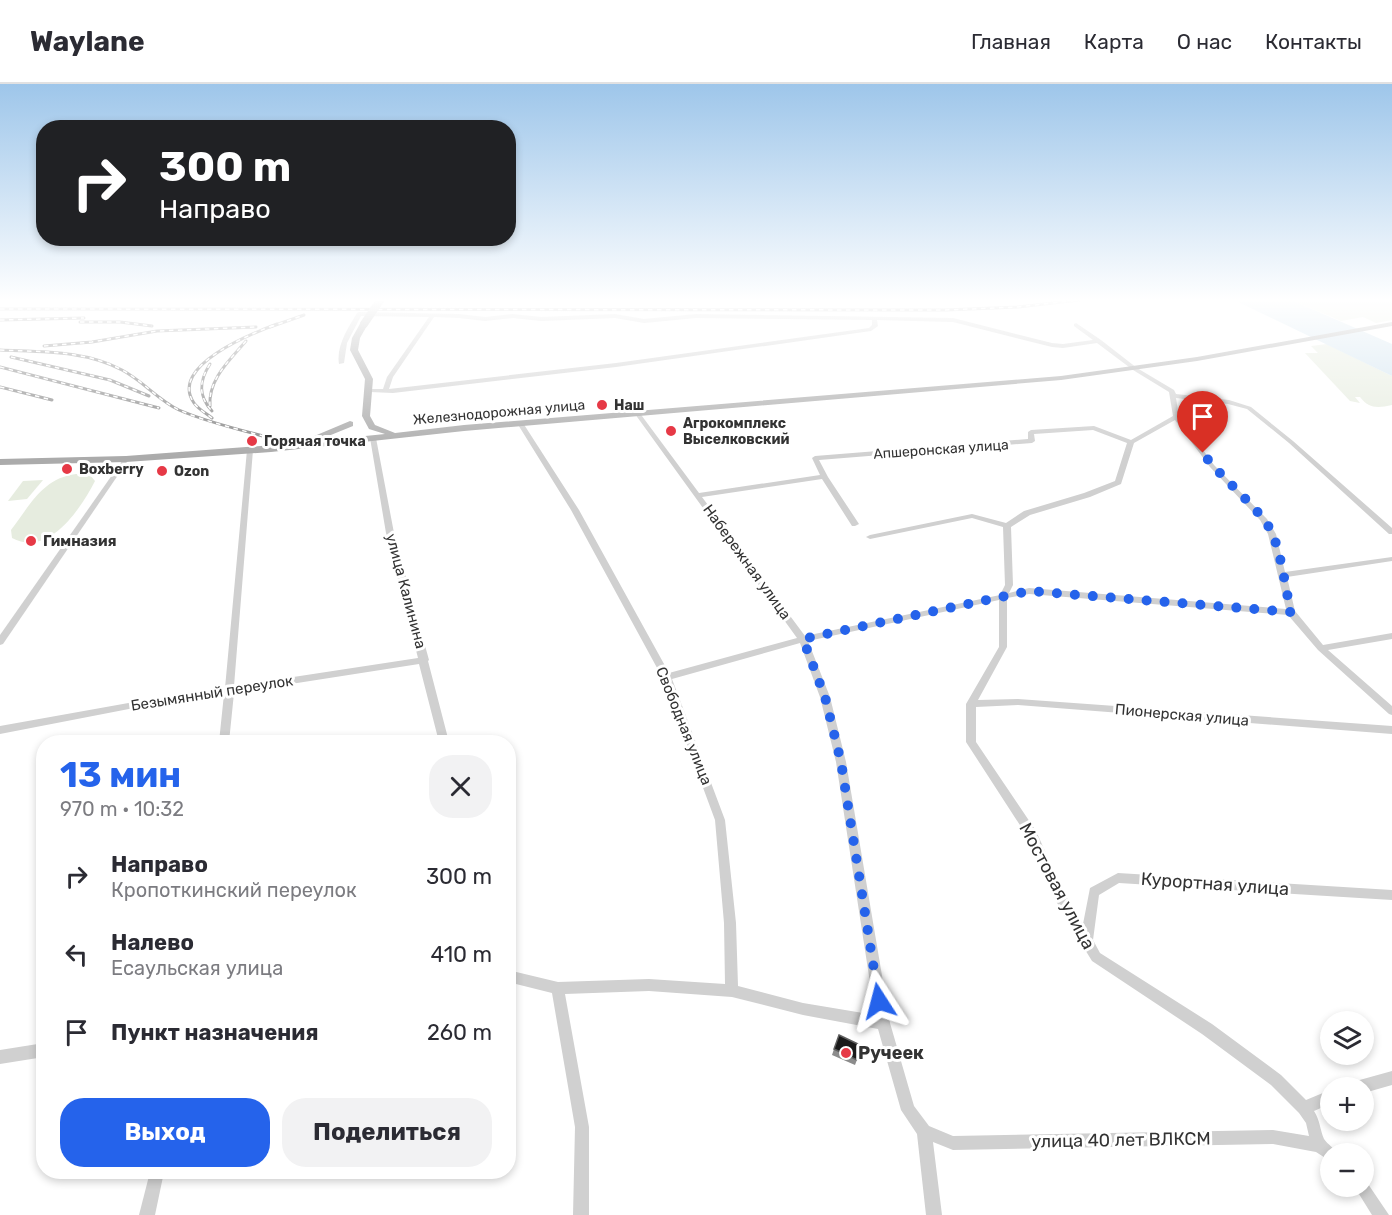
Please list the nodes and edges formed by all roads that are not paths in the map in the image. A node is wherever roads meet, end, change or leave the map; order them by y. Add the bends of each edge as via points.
1 (340, 352) edge
2 (355, 352) edge
3 (407, 352) edge
4 (706, 352) edge
5 (1113, 352) edge
6 (1238, 352) edge
7 (341, 363) dead end
8 (1135, 369) junction
9 (370, 390) junction
10 (386, 390) junction
11 (1174, 396) junction
12 (367, 406) junction
13 (637, 413) junction
14 (366, 416) junction
15 (1176, 417) junction
16 (520, 423) junction
17 (350, 424) junction
18 (413, 433) junction
19 (373, 438) junction
20 (347, 440) junction
21 (1131, 442) junction
22 (251, 450) junction
23 (126, 459) junction
24 (0, 462) edge
25 (824, 477) junction
26 (698, 495) junction
27 (855, 524) dead end
28 (1007, 526) junction
29 (1392, 532) edge
30 (870, 537) dead end
31 (1392, 559) edge
32 (1282, 575) junction
33 (1003, 597) junction
34 (1291, 612) junction
35 (1392, 636) edge
36 (803, 639) junction
37 (0, 642) edge
38 (1321, 648) junction
39 (424, 660) junction
40 (667, 677) junction
41 (230, 690) junction
42 (971, 704) junction
43 (1392, 712) edge
44 (0, 730) edge
45 (1392, 730) edge
46 (225, 735) edge
47 (442, 735) edge
48 (1392, 895) edge
49 (1086, 943) junction
50 (516, 978) edge
51 (558, 988) junction
52 (732, 991) junction
53 (883, 1023) junction
54 (36, 1051) edge
55 (0, 1057) edge
56 (1392, 1078) edge
57 (1374, 1083) edge
58 (1320, 1100) edge
59 (1304, 1107) junction
60 (924, 1131) junction
61 (1322, 1143) edge
62 (1320, 1149) edge
63 (155, 1179) edge
64 (1368, 1197) edge
65 (147, 1215) edge
66 (581, 1215) edge
67 (933, 1215) edge
68 (1382, 1215) edge

1 - 7 street
2 - 9 main road, bridge via 369,379
3 - 10 street
4 - 10 street
5 - 8 street
6 - 8 main road, Железнодорожная улица
8 - 11 street via 1158,380
8 - 13 main road, Железнодорожная улица
9 - 10 street
9 - 12 main road
11 - 15 street
11 - 29 street via 1249,408
12 - 14 main road
12 - 17 main road
13 - 16 main road, Железнодорожная улица
13 - 26 street, Набережная улица
14 - 18 main road via 370,425 379,430
14 - 20 main road via 364,423 369,434
15 - 21 street
15 - 32 street via 1212,466 1263,519 1272,534
16 - 18 main road, Железнодорожная улица
16 - 40 street, Свободная улица via 575,510
17 - 20 main road via 337,437
17 - 22 main road via 317,438
18 - 19 main road, Железнодорожная улица
19 - 20 main road, Железнодорожная улица
19 - 39 street, улица Калинина via 390,533
20 - 22 main road, Железнодорожная улица
21 - 25 street, Апшеронская улица via 1094,428 1031,432 1032,441 815,459
21 - 28 street via 1118,482 1027,513
22 - 23 main road, Железнодорожная улица
22 - 41 street
23 - 24 main road, Железнодорожная улица
23 - 37 street
25 - 26 street
25 - 27 street
26 - 36 street, Набережная улица
28 - 30 street via 972,516
28 - 33 street, Мостовая улица via 1009,585
31 - 32 street
32 - 34 street
33 - 34 street via 1029,591
33 - 36 street
33 - 42 street, Мостовая улица via 1003,647
34 - 38 street
35 - 38 street
36 - 40 street
36 - 53 street, Набережная улица via 825,697 841,762
38 - 43 street
39 - 41 street, Безымянный переулок
39 - 47 street, улица Калинина
40 - 52 street, Свободная улица via 720,820
41 - 44 street, Безымянный переулок
41 - 46 street
42 - 45 street, Пионерская улица via 1018,702
42 - 49 street, Мостовая улица via 971,742 1032,834 1057,892
48 - 49 street, Курортная улица via 1118,878 1094,892
49 - 59 street, Мостовая улица via 1096,957 1207,1029 1276,1080
50 - 51 street
51 - 52 street via 649,984
51 - 66 street via 582,1127
52 - 53 street
53 - 60 street, Набережная улица via 908,1110
54 - 55 street
56 - 57 street
58 - 59 street
59 - 61 street, Мостовая улица
60 - 62 street, улица 40 лет ВЛКСМ via 953,1143 1274,1137
60 - 67 street, Набережная улица
63 - 65 street
64 - 68 street

